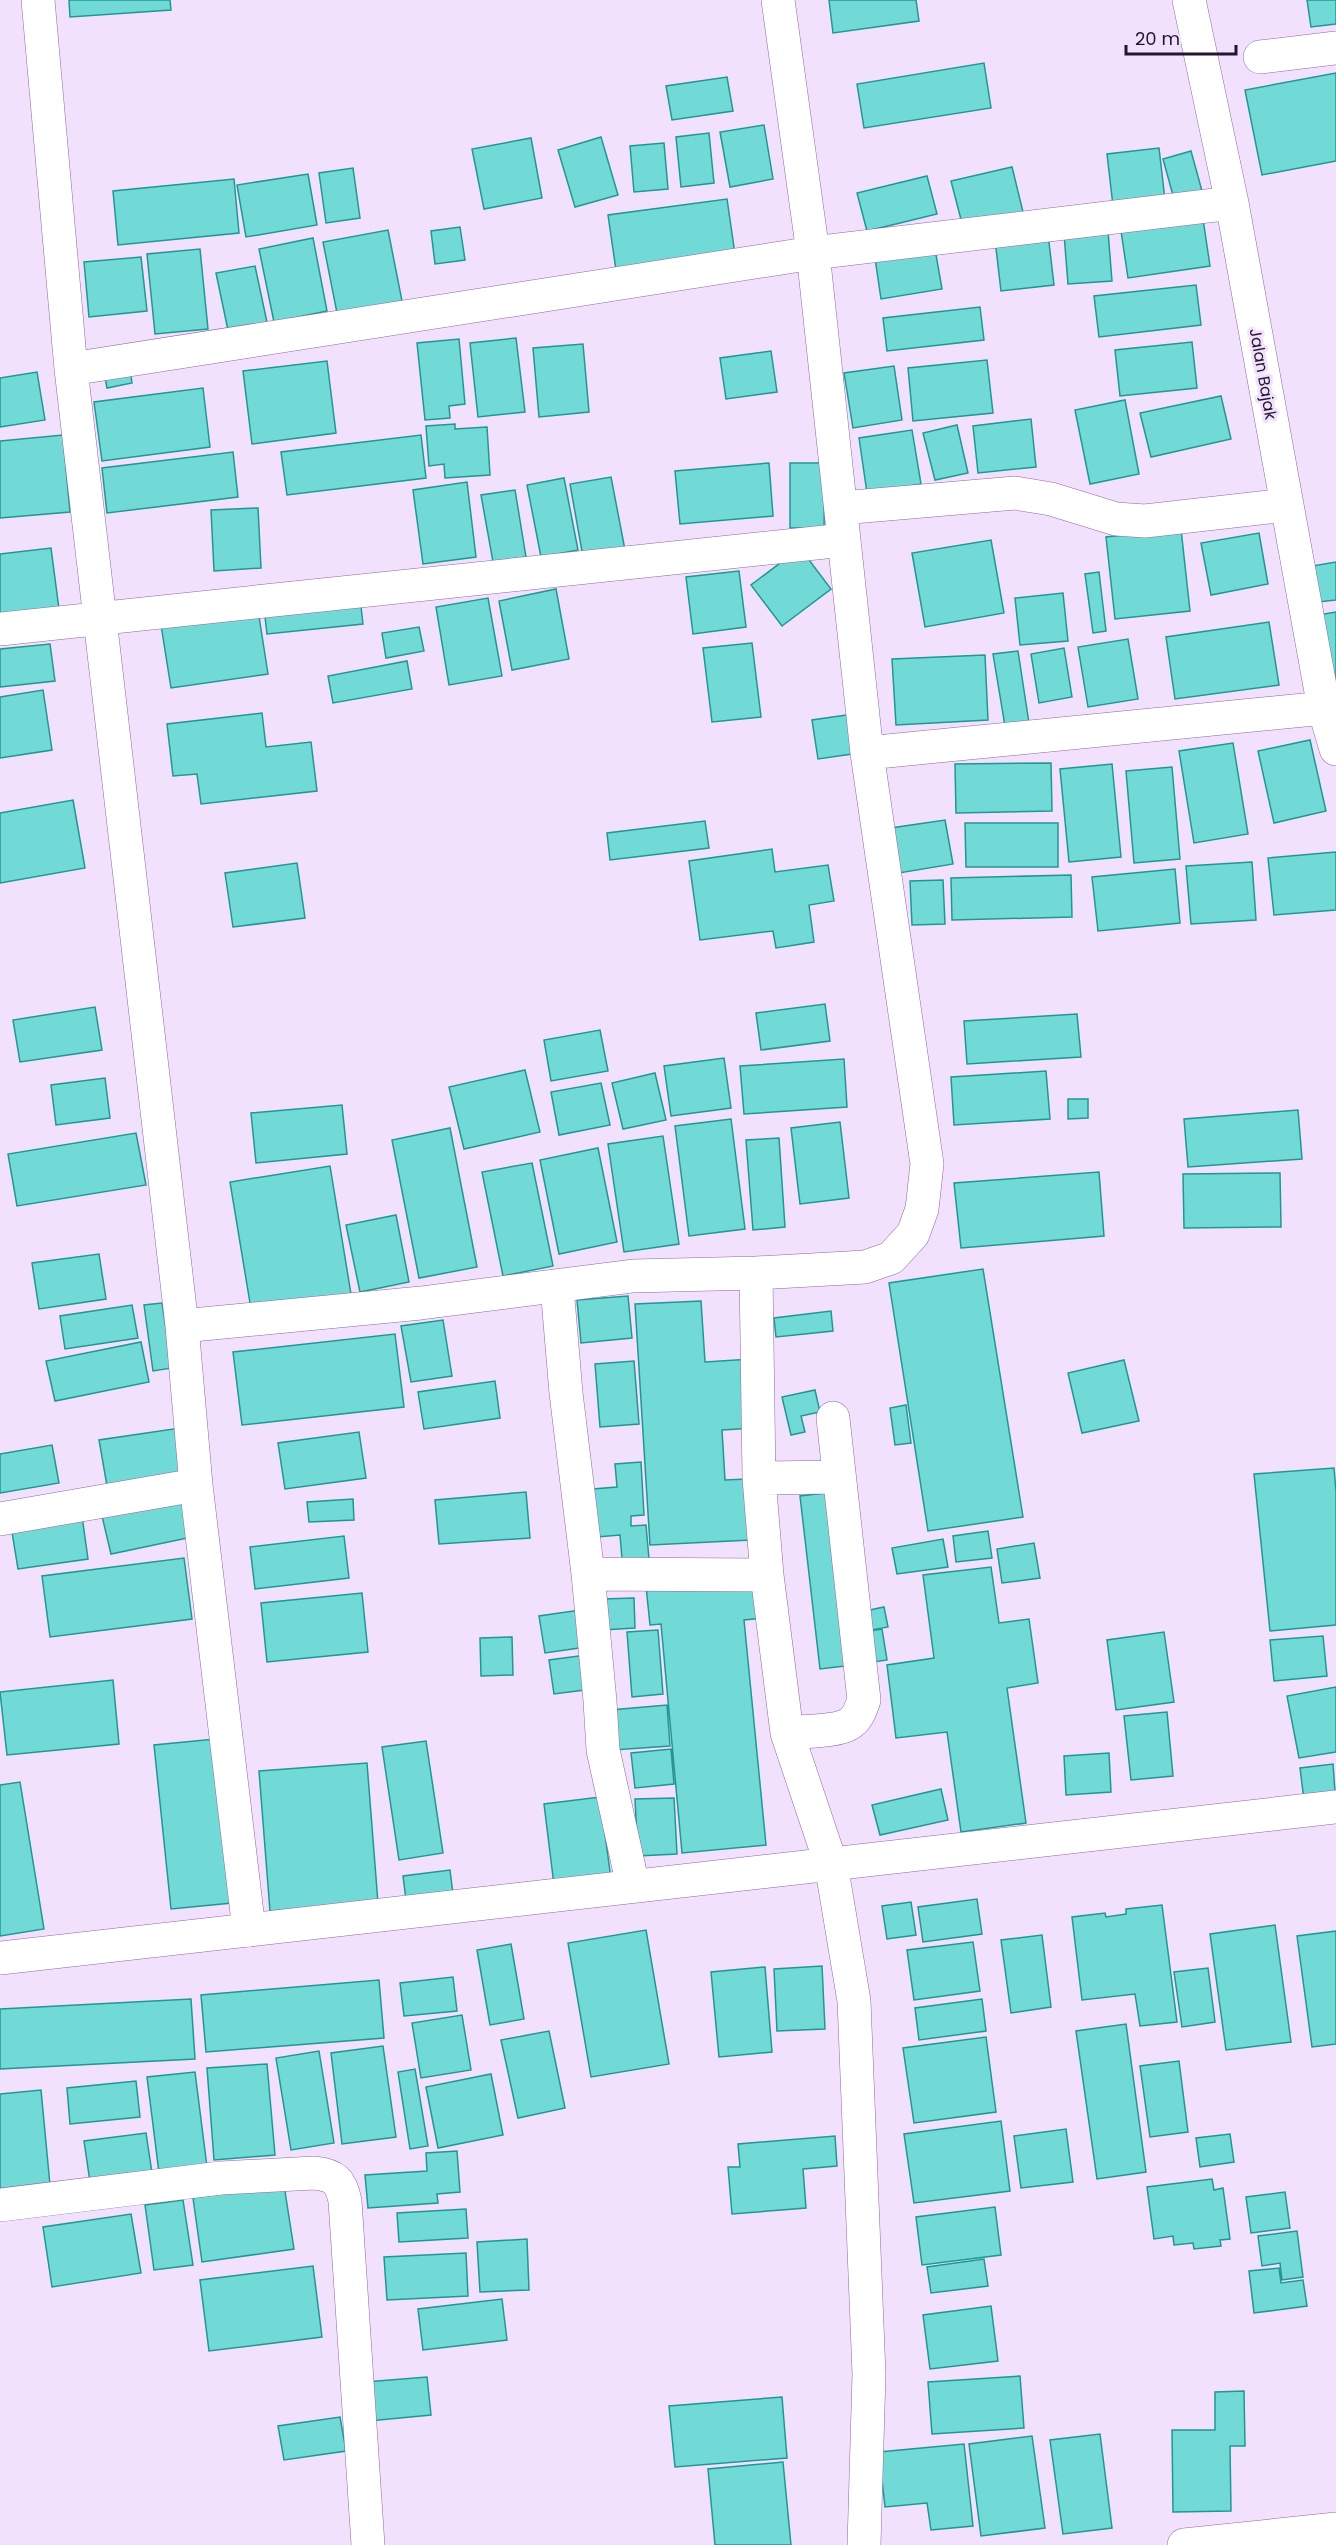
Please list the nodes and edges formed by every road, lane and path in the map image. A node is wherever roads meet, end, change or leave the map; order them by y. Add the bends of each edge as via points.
1 (38, 0) edge
2 (778, 0) edge
3 (1189, 0) edge
4 (1336, 48) edge
5 (1260, 57) dead end
6 (1232, 203) junction
7 (813, 254) junction
8 (71, 369) junction
9 (1287, 505) junction
10 (843, 524) junction
11 (101, 618) junction
12 (0, 629) edge
13 (1324, 708) junction
14 (1336, 748) edge
15 (867, 753) junction
16 (756, 1273) junction
17 (557, 1287) junction
18 (182, 1326) junction
19 (833, 1418) dead end
20 (759, 1478) junction
21 (839, 1478) junction
22 (196, 1485) junction
23 (0, 1520) edge
24 (588, 1574) junction
25 (767, 1575) junction
26 (787, 1733) junction
27 (1336, 1807) edge
28 (831, 1864) junction
29 (633, 1886) junction
30 (249, 1930) junction
31 (0, 1958) edge
32 (0, 2205) edge
33 (1336, 2529) edge
34 (368, 2545) edge
35 (864, 2545) edge
36 (1184, 2545) edge

1 - 8 street
2 - 7 street
3 - 6 street, Jalan Bajak
4 - 5 street
6 - 7 street
6 - 9 street, Jalan Bajak
7 - 8 street
7 - 10 street
8 - 11 street
9 - 10 street via 1145,521 1116,519 1051,499 1015,493
9 - 13 street, Jalan Bajak
10 - 11 street
10 - 15 street
11 - 12 street
11 - 18 street
13 - 14 street, Jalan Bajak
13 - 15 street
15 - 16 street via 927,1164 922,1209 913,1234 891,1258 865,1268
16 - 17 street via 633,1276
16 - 20 street
17 - 18 street
17 - 24 street
18 - 22 street
19 - 21 street
20 - 21 street
20 - 25 street
21 - 26 street via 864,1700 849,1724
22 - 23 street
22 - 30 street
24 - 25 street
24 - 29 street via 603,1750
25 - 26 street
26 - 28 street
27 - 28 street
28 - 29 street
28 - 35 street via 855,2013 869,2374
29 - 30 street
30 - 31 street
32 - 34 street via 220,2178 314,2174 335,2179 342,2187 345,2202
33 - 36 street

